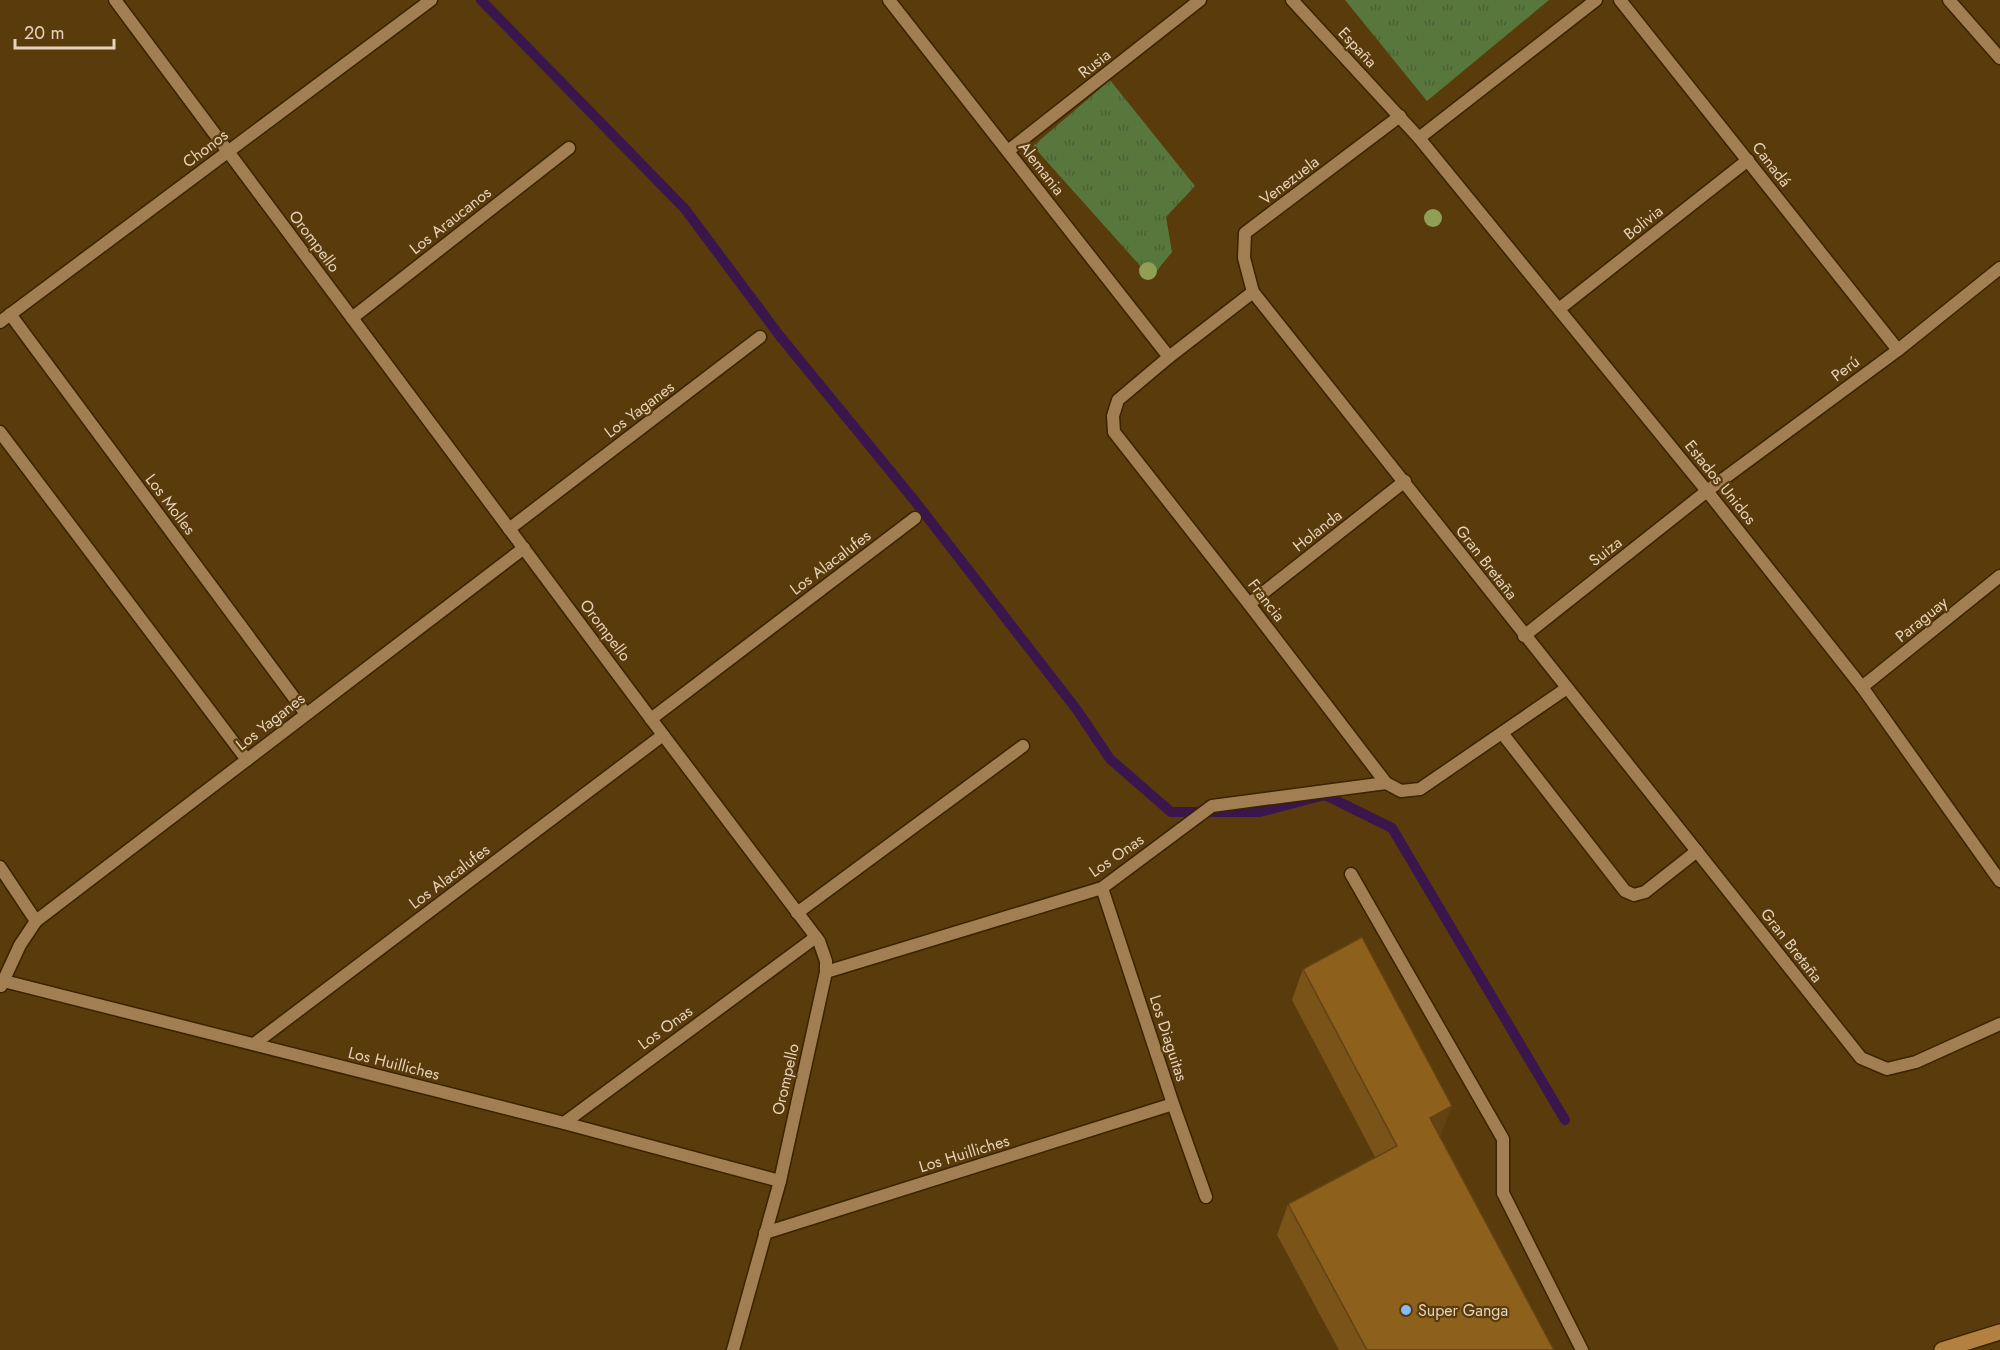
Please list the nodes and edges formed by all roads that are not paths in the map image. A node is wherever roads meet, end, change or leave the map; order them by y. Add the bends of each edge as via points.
1 (115, 0) edge
2 (431, 0) edge
3 (889, 0) edge
4 (1200, 0) edge
5 (1292, 0) edge
6 (1596, 0) edge
7 (1620, 0) edge
8 (1949, 0) edge
9 (2000, 58) edge
10 (1400, 116) junction
11 (1419, 138) junction
12 (569, 148) dead end
13 (1008, 151) junction
14 (228, 152) junction
15 (1748, 160) junction
16 (2000, 268) edge
17 (1253, 292) junction
18 (1559, 309) junction
19 (5, 318) edge
20 (352, 318) junction
21 (760, 337) dead end
22 (1898, 350) junction
23 (1169, 357) junction
24 (0, 432) edge
25 (1405, 482) junction
26 (1707, 491) junction
27 (915, 518) dead end
28 (509, 529) junction
29 (524, 548) junction
30 (2000, 576) edge
31 (1249, 604) junction
32 (1524, 636) junction
33 (1862, 687) junction
34 (1568, 688) junction
35 (306, 714) junction
36 (651, 719) junction
37 (1502, 733) junction
38 (663, 735) junction
39 (1023, 746) dead end
40 (247, 760) junction
41 (1386, 783) junction
42 (1697, 851) junction
43 (0, 867) edge
44 (1351, 874) dead end
45 (2000, 881) edge
46 (1102, 888) junction
47 (797, 913) junction
48 (36, 921) junction
49 (816, 937) junction
50 (826, 972) junction
51 (1, 983) edge
52 (2000, 1024) edge
53 (254, 1044) junction
54 (1173, 1104) junction
55 (564, 1123) junction
56 (780, 1181) junction
57 (1206, 1197) dead end
58 (765, 1233) junction
59 (2000, 1332) edge
60 (733, 1350) edge
61 (1582, 1350) edge
62 (1942, 1350) edge

1 - 14 street, Orompello
2 - 14 street, Chonos
3 - 13 street, Alemania
4 - 13 street, Rusia
5 - 10 street, España
6 - 11 street
7 - 15 street, Canadá
8 - 9 street
10 - 11 street, Estados Unidos
10 - 17 street, Venezuela via 1245,233 1244,258
11 - 18 street, Estados Unidos
12 - 20 street, Los Araucanos
13 - 23 street, Alemania
14 - 19 street, Chonos
14 - 20 street, Orompello
15 - 18 street, Bolivia
15 - 22 street, Canadá
16 - 22 street, Perú
17 - 23 street, Francia
17 - 25 street, Gran Bretaña
18 - 26 street, Estados Unidos
19 - 35 street, Los Molles
20 - 28 street, Orompello
21 - 28 street, Los Yaganes
22 - 26 street, Perú
23 - 31 street, Francia via 1118,400 1114,432
24 - 40 street
25 - 31 street, Holanda
25 - 32 street, Gran Bretaña
26 - 32 street, Suiza
26 - 33 street, Estados Unidos
27 - 36 street, Los Alacalufes
28 - 29 street, Orompello
29 - 35 street, Los Yaganes
29 - 36 street, Orompello
30 - 33 street, Paraguay
31 - 41 street, Francia
32 - 34 street, Gran Bretaña
33 - 45 street, Estados Unidos
34 - 37 street
34 - 42 street, Gran Bretaña
35 - 40 street, Los Yaganes
36 - 38 street, Orompello
37 - 41 street via 1420,789 1401,791
37 - 42 street via 1625,891 1634,895 1645,892
38 - 47 street, Orompello
38 - 53 street, Los Alacalufes
39 - 47 street
40 - 48 street, Los Yaganes
41 - 46 street, Los Onas via 1212,806
42 - 52 street, Gran Bretaña via 1861,1058 1887,1069 1906,1065
43 - 48 street
44 - 61 street via 1503,1139 1503,1193
46 - 50 street, Los Onas
46 - 54 street, Los Diaguitas
47 - 49 street, Orompello
48 - 51 street, Los Yaganes
49 - 50 street, Orompello
49 - 55 street, Los Onas
50 - 56 street, Orompello
51 - 53 street, Los Huilliches
53 - 55 street, Los Huilliches
54 - 57 street, Los Diaguitas
54 - 58 street, Los Huilliches
55 - 56 street, Los Huilliches
56 - 58 street, Orompello
58 - 60 street, Orompello
59 - 62 main road

